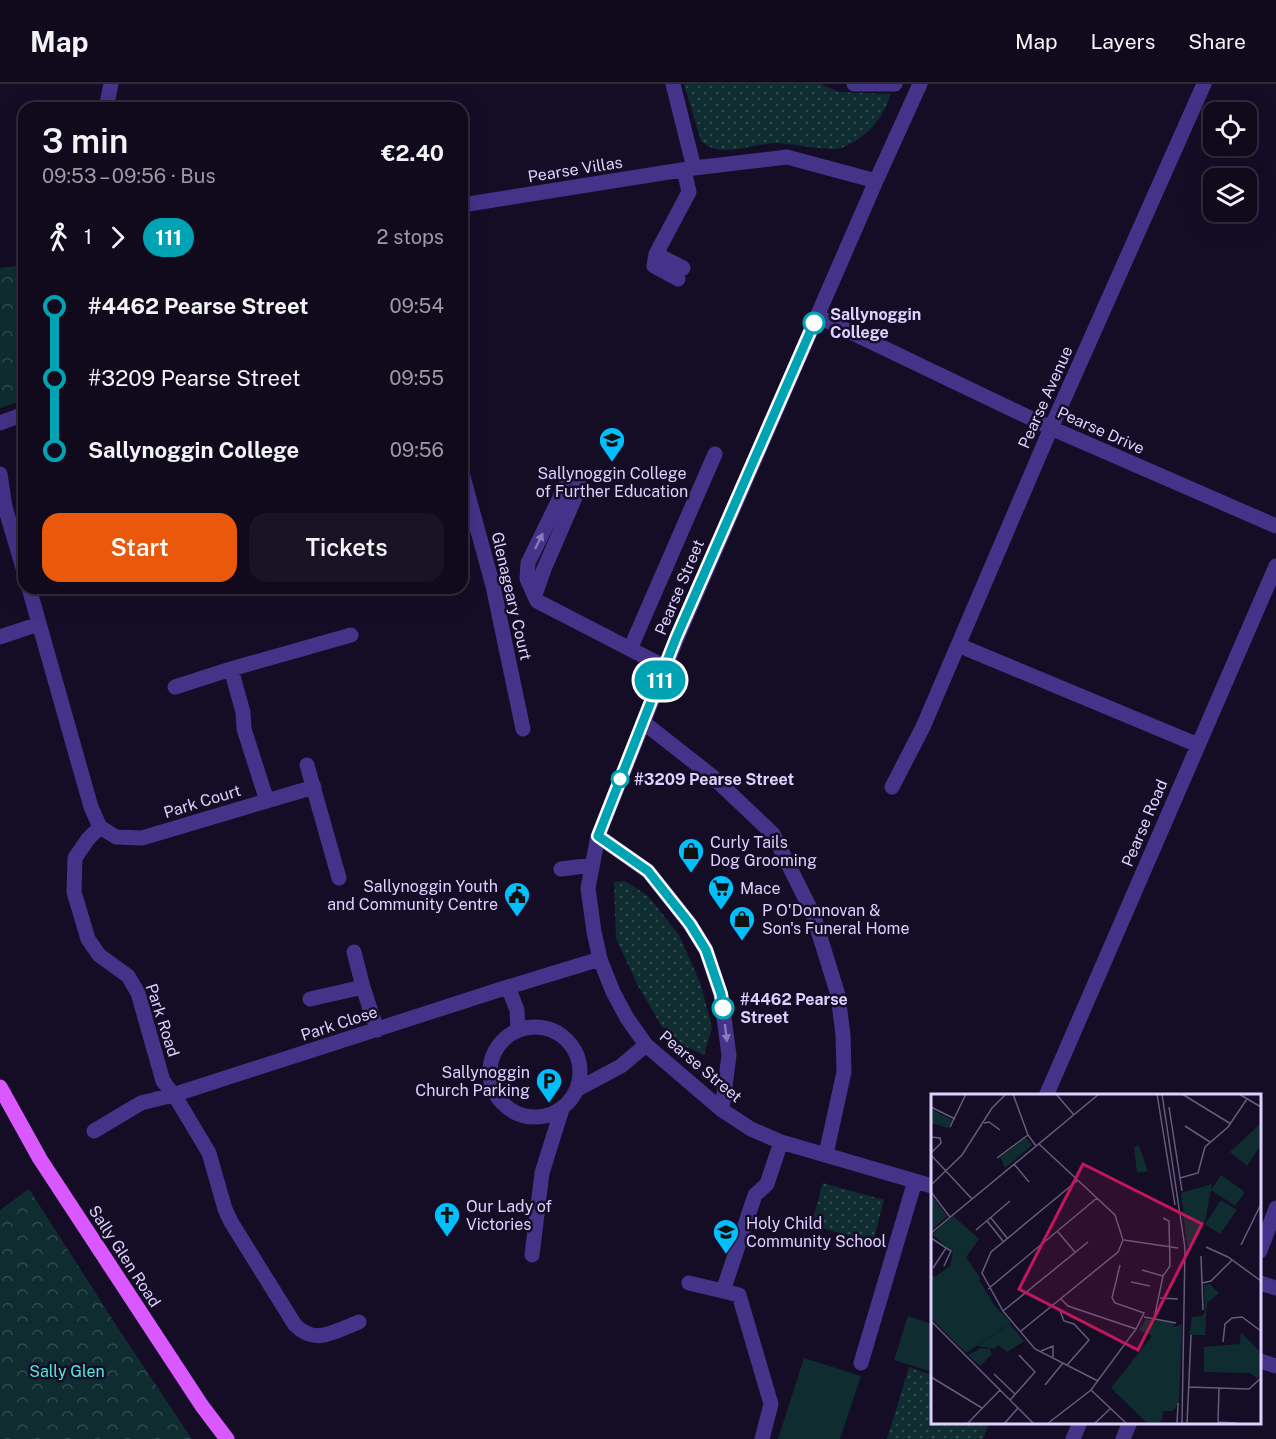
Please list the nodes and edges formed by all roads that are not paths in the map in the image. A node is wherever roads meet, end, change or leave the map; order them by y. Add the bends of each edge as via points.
1 (111, 84) edge
2 (673, 84) edge
3 (854, 84) edge
4 (897, 84) edge
5 (1204, 84) edge
6 (919, 87) edge
7 (107, 102) edge
8 (689, 169) junction
9 (876, 181) junction
10 (468, 205) edge
11 (680, 273) dead end
12 (817, 316) junction
13 (18, 416) edge
14 (0, 423) edge
15 (1051, 428) junction
16 (715, 454) dead end
17 (0, 474) edge
18 (468, 494) edge
19 (1276, 526) edge
20 (18, 551) edge
21 (1276, 566) edge
22 (31, 594) edge
23 (535, 595) junction
24 (39, 624) junction
25 (351, 635) dead end
26 (0, 637) edge
27 (958, 645) junction
28 (631, 647) junction
29 (665, 666) junction
30 (231, 669) junction
31 (175, 687) dead end
32 (643, 722) junction
33 (523, 729) dead end
34 (1198, 746) junction
35 (307, 765) dead end
36 (314, 787) junction
37 (892, 787) dead end
38 (267, 801) junction
39 (100, 827) junction
40 (598, 836) junction
41 (592, 866) junction
42 (561, 869) dead end
43 (339, 878) dead end
44 (354, 952) dead end
45 (600, 959) junction
46 (363, 987) junction
47 (508, 987) junction
48 (310, 999) dead end
49 (376, 1030) junction
50 (518, 1030) junction
51 (646, 1045) junction
52 (0, 1087) edge
53 (578, 1089) junction
54 (1046, 1094) edge
55 (173, 1095) junction
56 (562, 1109) junction
57 (722, 1110) junction
58 (94, 1131) dead end
59 (781, 1142) junction
60 (826, 1154) junction
61 (915, 1181) junction
62 (931, 1185) edge
63 (1276, 1209) edge
64 (1261, 1248) edge
65 (532, 1255) dead end
66 (689, 1282) dead end
67 (1261, 1283) edge
68 (1276, 1288) edge
69 (723, 1291) junction
70 (359, 1322) dead end
71 (1261, 1361) edge
72 (861, 1363) dead end
73 (1276, 1366) edge
74 (1079, 1424) edge
75 (1129, 1424) edge
76 (227, 1439) edge
77 (762, 1439) edge
78 (1073, 1439) edge
79 (1123, 1439) edge

1 - 7 street
2 - 8 street
3 - 4 street
4 - 6 street
5 - 15 street, Pearse Avenue
6 - 9 street, Pearse Street
8 - 9 street, Pearse Villas via 787,157
8 - 10 street, Pearse Villas
8 - 11 street via 689,192 656,254
9 - 12 street, Pearse Street
12 - 15 street, Pearse Drive
12 - 29 street, Pearse Street
13 - 14 street
15 - 19 street, Pearse Drive
15 - 27 street, Pearse Avenue
16 - 28 street
17 - 20 street
18 - 33 street, Glenageary Court via 493,585
21 - 34 street, Pearse Road
22 - 24 street
23 -> 23 street via 527,579 528,563 568,481 580,486
23 - 28 street via 537,601
24 - 26 street
24 - 39 street
25 - 30 street
27 - 34 street
27 - 37 street, Pearse Avenue
28 - 29 street
29 - 32 street, Pearse Street
30 - 31 street
30 - 38 street via 244,729
32 - 40 street, Pearse Street
32 - 60 street via 713,777 773,834 813,914 838,995 843,1035 844,1072
34 - 54 street, Pearse Road
35 - 36 street
36 - 38 street, Park Court
36 - 43 street
38 - 39 street, Park Court via 142,838 116,837
39 - 55 street, Park Road via 75,858 74,892 88,939 99,955 128,976 138,993 163,1081
40 - 41 street, Pearse Street
40 -> 57 street via 648,871 706,950 721,994 729,1055
41 - 42 street
41 - 45 street, Pearse Street via 588,888
44 - 46 street
45 - 47 street, Park Close
45 - 51 street, Pearse Street via 613,992
46 - 48 street
46 - 49 street
47 - 49 street, Park Close
47 - 50 street via 517,1010
49 - 55 street, Park Close
50 - 53 street via 541,1027 562,1035 577,1053 581,1077
50 - 56 street via 494,1054 490,1065 492,1088 506,1107 526,1117 551,1115
51 - 53 street via 621,1066
51 - 57 street, Pearse Street
52 - 76 main road, Sally Glen Road via 54,1181
53 - 56 street
55 - 58 street, Park Close via 141,1103
55 - 70 street, Park Road via 209,1153 231,1222 295,1325 303,1333 322,1336
56 - 65 street via 542,1173
57 - 59 street, Pearse Street
59 - 60 street, Pearse Street
59 - 69 street via 767,1184 755,1195
60 - 61 street, Pearse Street
61 - 62 street, Pearse Street
61 - 72 street
63 - 64 street
66 - 69 street
67 - 68 street
69 - 77 street via 739,1295 771,1404
71 - 73 street
74 - 78 street
75 - 79 street

